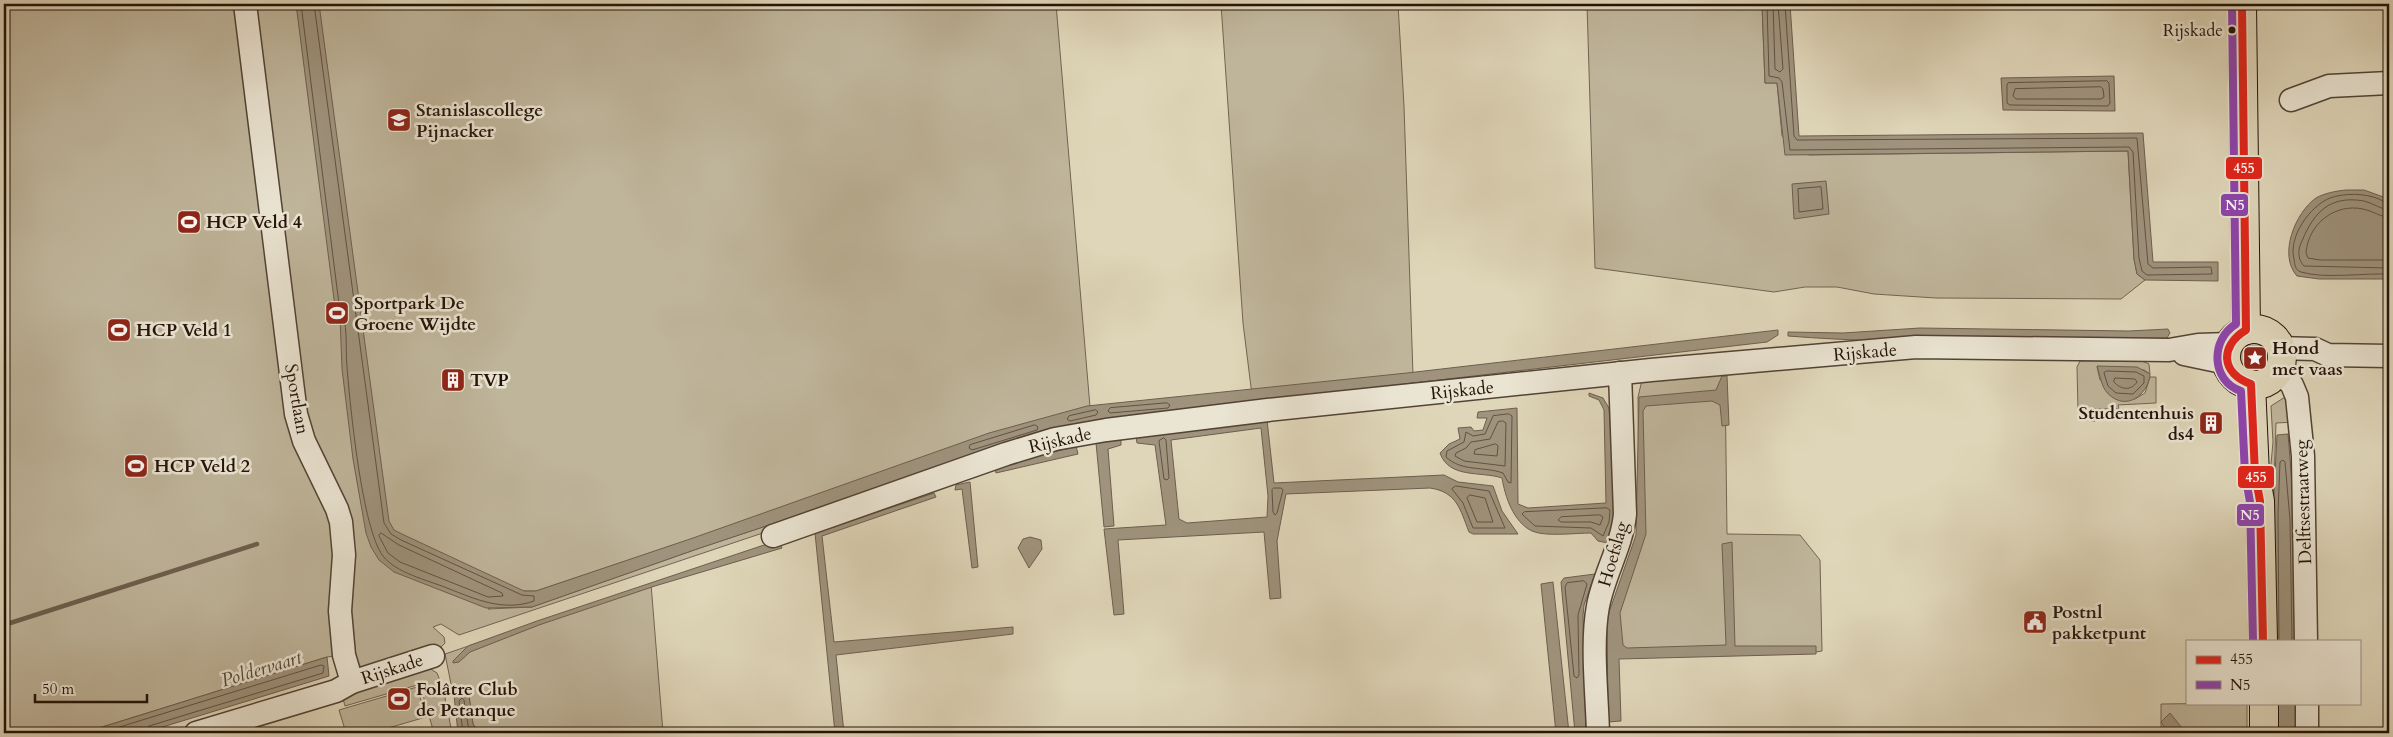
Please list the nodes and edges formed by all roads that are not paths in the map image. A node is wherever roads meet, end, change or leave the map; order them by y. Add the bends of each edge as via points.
1 (244, 4) edge
2 (2242, 4) edge
3 (2389, 83) edge
4 (2291, 100) dead end
5 (2389, 356) edge
6 (2258, 357) junction
7 (1620, 373) junction
8 (773, 536) dead end
9 (2263, 640) edge
10 (2306, 640) edge
11 (433, 656) dead end
12 (352, 682) junction
13 (2264, 704) edge
14 (2307, 704) edge
15 (196, 733) edge
16 (1598, 733) edge
17 (2264, 733) edge
18 (2307, 733) edge

1 - 12 street, Sportlaan via 296,414 304,441 341,522 344,555 340,611 344,655
2 - 6 main road via 2244,202
3 - 4 street via 2329,86
5 - 6 street, Rijskade via 2328,355 2312,361
6 - 7 street, Rijskade via 2198,345 2169,350 1916,347
6 - 9 main road via 2255,474 2260,501
6 - 10 street, Delftsestraatweg via 2294,390 2298,407 2303,456
7 - 8 street, Rijskade via 1268,410 1056,439
7 - 16 street, Hoefslag via 1625,514 1624,530 1598,606 1595,631
11 - 12 street, Rijskade
12 - 15 street via 336,691
13 - 17 main road
14 - 18 street

